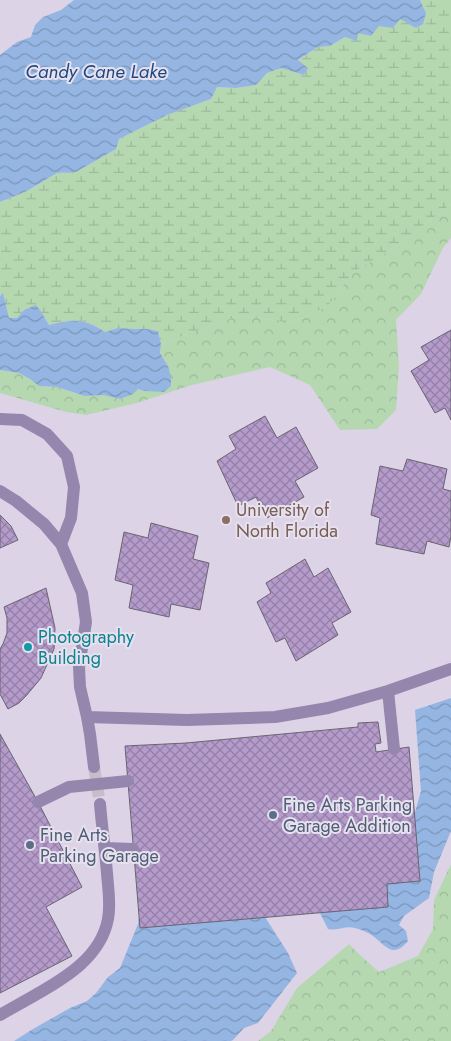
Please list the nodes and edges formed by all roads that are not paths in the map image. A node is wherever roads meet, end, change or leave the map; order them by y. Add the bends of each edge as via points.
1 (0, 419) edge
2 (0, 491) edge
3 (62, 544) junction
4 (451, 669) edge
5 (388, 691) junction
6 (87, 717) junction
7 (394, 749) dead end
8 (94, 767) tunnel mouth
9 (128, 781) dead end
10 (38, 802) dead end
11 (100, 804) tunnel mouth
12 (105, 848) junction
13 (133, 849) dead end
14 (0, 1015) edge

1 - 3 lane via 22,420 39,429 67,456 74,488 71,518
2 - 3 lane via 16,500
3 - 6 lane via 82,593 86,622 79,667
4 - 5 lane
5 - 6 lane via 328,708 275,717 187,720
5 - 7 lane
6 - 8 lane
9 - 10 lane via 69,787
11 - 12 lane
12 - 13 lane
12 - 14 lane via 108,918 98,943 72,972

